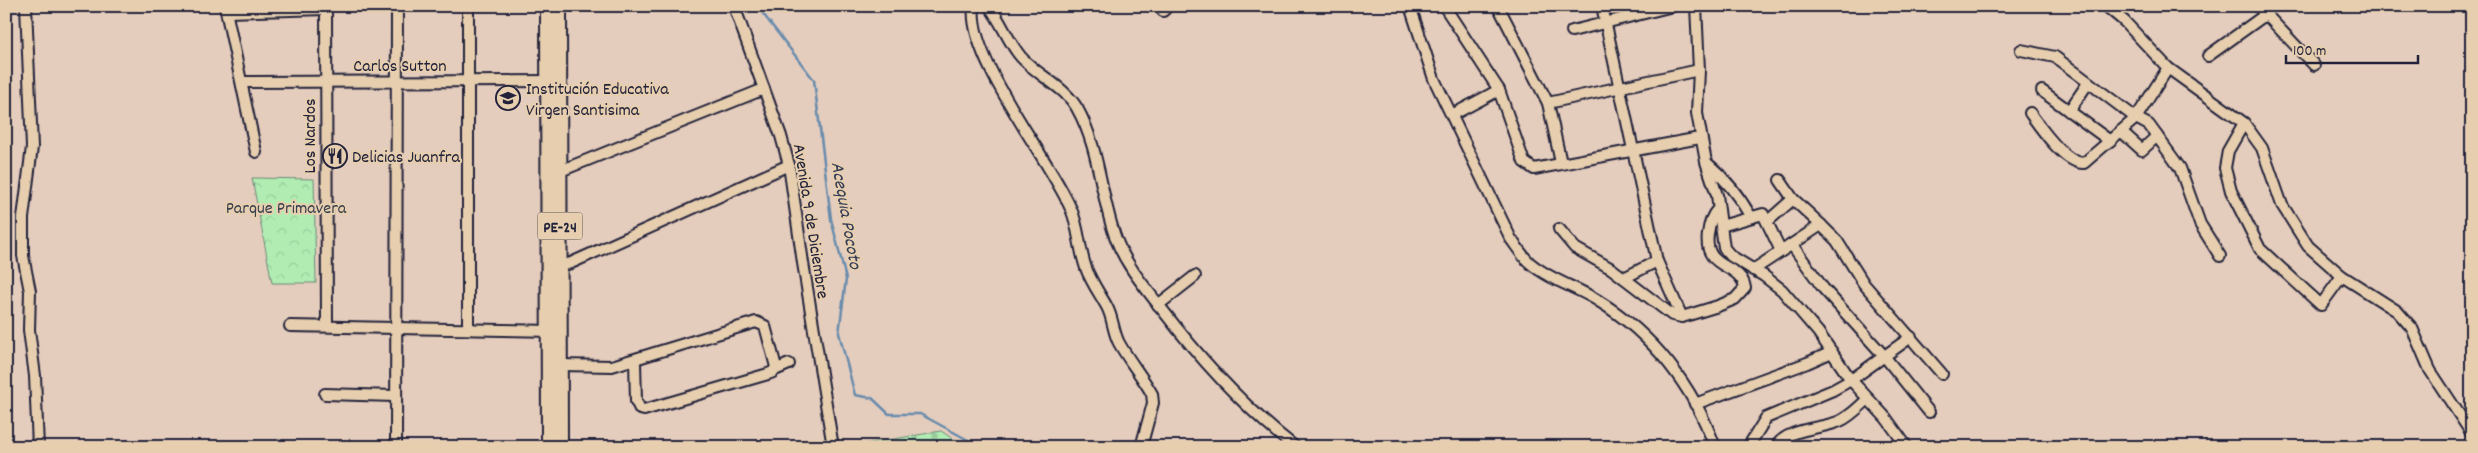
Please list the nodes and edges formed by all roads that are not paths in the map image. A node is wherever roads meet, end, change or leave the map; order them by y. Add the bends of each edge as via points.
1 (26, 6) edge
2 (397, 6) edge
3 (468, 6) edge
4 (548, 6) edge
5 (560, 6) edge
6 (734, 6) edge
7 (974, 6) edge
8 (1410, 6) edge
9 (1498, 6) edge
10 (1602, 6) edge
11 (1673, 6) edge
12 (2106, 6) edge
13 (2258, 6) edge
14 (326, 7) edge
15 (1694, 7) edge
16 (992, 8) edge
17 (226, 9) edge
18 (1446, 9) dead end
19 (2265, 15) junction
20 (1606, 23) junction
21 (1572, 31) dead end
22 (2021, 50) dead end
23 (2208, 56) dead end
24 (2314, 65) dead end
25 (2168, 68) junction
26 (1698, 70) junction
27 (397, 81) junction
28 (554, 81) junction
29 (242, 82) junction
30 (325, 82) junction
31 (468, 82) junction
32 (2088, 83) junction
33 (1620, 88) junction
34 (764, 89) junction
35 (1498, 90) junction
36 (2042, 92) dead end
37 (1548, 103) junction
38 (2069, 111) junction
39 (2030, 113) dead end
40 (1452, 115) junction
41 (2136, 118) junction
42 (2244, 123) junction
43 (2121, 131) junction
44 (2157, 136) junction
45 (1700, 138) junction
46 (2110, 141) junction
47 (256, 152) dead end
48 (1634, 152) junction
49 (1706, 162) junction
50 (1561, 163) junction
51 (789, 165) junction
52 (560, 171) junction
53 (1780, 180) dead end
54 (1793, 199) junction
55 (1718, 209) junction
56 (1751, 217) junction
57 (1768, 222) junction
58 (1822, 225) junction
59 (1721, 226) junction
60 (1559, 229) dead end
61 (1792, 245) junction
62 (1781, 251) junction
63 (2220, 256) dead end
64 (1657, 261) junction
65 (560, 266) junction
66 (1753, 270) junction
67 (1195, 276) dead end
68 (2342, 276) junction
69 (1624, 278) junction
70 (1158, 305) junction
71 (1682, 317) junction
72 (290, 326) dead end
73 (327, 326) junction
74 (396, 328) junction
75 (468, 329) junction
76 (554, 331) junction
77 (1911, 337) junction
78 (1832, 352) junction
79 (1885, 357) junction
80 (635, 361) junction
81 (789, 364) dead end
82 (560, 365) junction
83 (775, 370) junction
84 (1942, 374) dead end
85 (1851, 380) junction
86 (325, 394) dead end
87 (396, 396) junction
88 (1868, 399) junction
89 (1695, 404) junction
90 (1929, 412) dead end
91 (2472, 434) edge
92 (38, 447) edge
93 (396, 447) edge
94 (549, 447) edge
95 (560, 447) edge
96 (833, 447) edge
97 (1141, 447) edge
98 (1295, 447) edge
99 (1715, 447) edge
100 (1748, 447) edge
101 (1776, 447) edge
102 (1907, 447) edge

1 - 92 street via 32,148 23,218 22,256 30,291
2 - 27 street
3 - 31 street
4 - 28 highway, PE-24
5 - 28 highway, PE-24
6 - 34 street, Avenida 9 de Diciembre
7 - 97 street via 976,33 990,67 1064,193 1072,211 1086,268 1108,309 1118,341 1152,394 1154,403
8 - 40 street via 1434,79
9 - 37 street
10 - 20 street
11 - 20 street
12 - 25 street
13 - 19 street
14 - 17 street
14 - 30 street, Los Nardos
15 - 26 street
16 - 70 street via 1022,59 1062,90 1088,129 1116,238 1139,281
17 - 29 street
18 - 35 street
19 - 23 street
19 - 24 street
20 - 21 street
20 - 33 street
22 - 32 street via 2055,57
25 - 41 street
25 - 42 street
26 - 33 street
26 - 45 street via 1696,113
27 - 30 street, Carlos Sutton
27 - 31 street, Carlos Sutton
27 - 74 street
28 - 31 street, Carlos Sutton
28 - 52 highway, PE-24
28 - 76 highway, PE-24
29 - 30 street, Carlos Sutton
29 - 47 street
30 - 73 street, Los Nardos
31 - 75 street
32 - 38 street
32 - 41 street
33 - 37 street
33 - 48 street
34 - 51 street, Avenida 9 de Diciembre
34 - 52 street
35 - 40 street
35 - 50 street via 1528,167 1534,169
36 - 38 street
37 - 50 street
38 - 46 street
39 - 46 street via 2048,139 2077,162 2084,163
40 - 89 street via 1507,232 1529,262 1621,315 1669,361
41 - 43 street
41 - 44 street via 2149,125
42 - 68 street via 2262,148 2282,205 2294,226 2308,246
42 - 68 street via 2228,151 2225,168 2231,191 2260,249 2321,305
43 - 44 street via 2142,150
43 - 46 street
44 - 63 street via 2180,168 2200,224
45 - 48 street
45 - 49 street
48 - 50 street
48 - 64 street
49 - 55 street
49 - 56 street via 1723,176
51 - 65 street
51 - 96 street, Avenida 9 de Diciembre
52 - 65 highway, PE-24
53 - 54 street
54 - 57 street
54 - 58 street
55 - 59 street
55 - 71 street via 1709,227 1708,248 1714,260 1740,276 1745,288 1735,299
56 - 57 street via 1763,214
56 - 59 street
57 - 62 street
58 - 61 street
58 - 77 street via 1837,241 1857,275
59 - 66 street via 1724,248
60 - 69 street via 1575,248
61 - 62 street
61 - 79 street via 1823,288
62 - 66 street
64 - 69 street
64 - 71 street
65 - 76 highway, PE-24
66 - 78 street via 1782,290
67 - 70 street
68 - 91 street via 2397,311 2412,328 2430,370
69 - 71 street via 1666,312
70 - 98 street via 1214,374 1262,422
72 - 73 street
73 - 74 street
74 - 75 street
74 - 87 street
75 - 76 street
76 - 82 highway, PE-24
76 - 94 highway, PE-24
77 - 79 street
77 - 84 street
78 - 85 street
78 - 89 street
79 - 85 street
79 - 90 street
80 - 82 street via 612,366
80 - 83 street via 756,322 765,326
80 - 83 street via 636,401 644,410
81 - 83 street
82 - 95 highway, PE-24
85 - 88 street
85 - 100 street via 1766,418
86 - 87 street
87 - 93 street
88 - 101 street via 1840,421 1798,432
88 - 102 street
89 - 99 street

